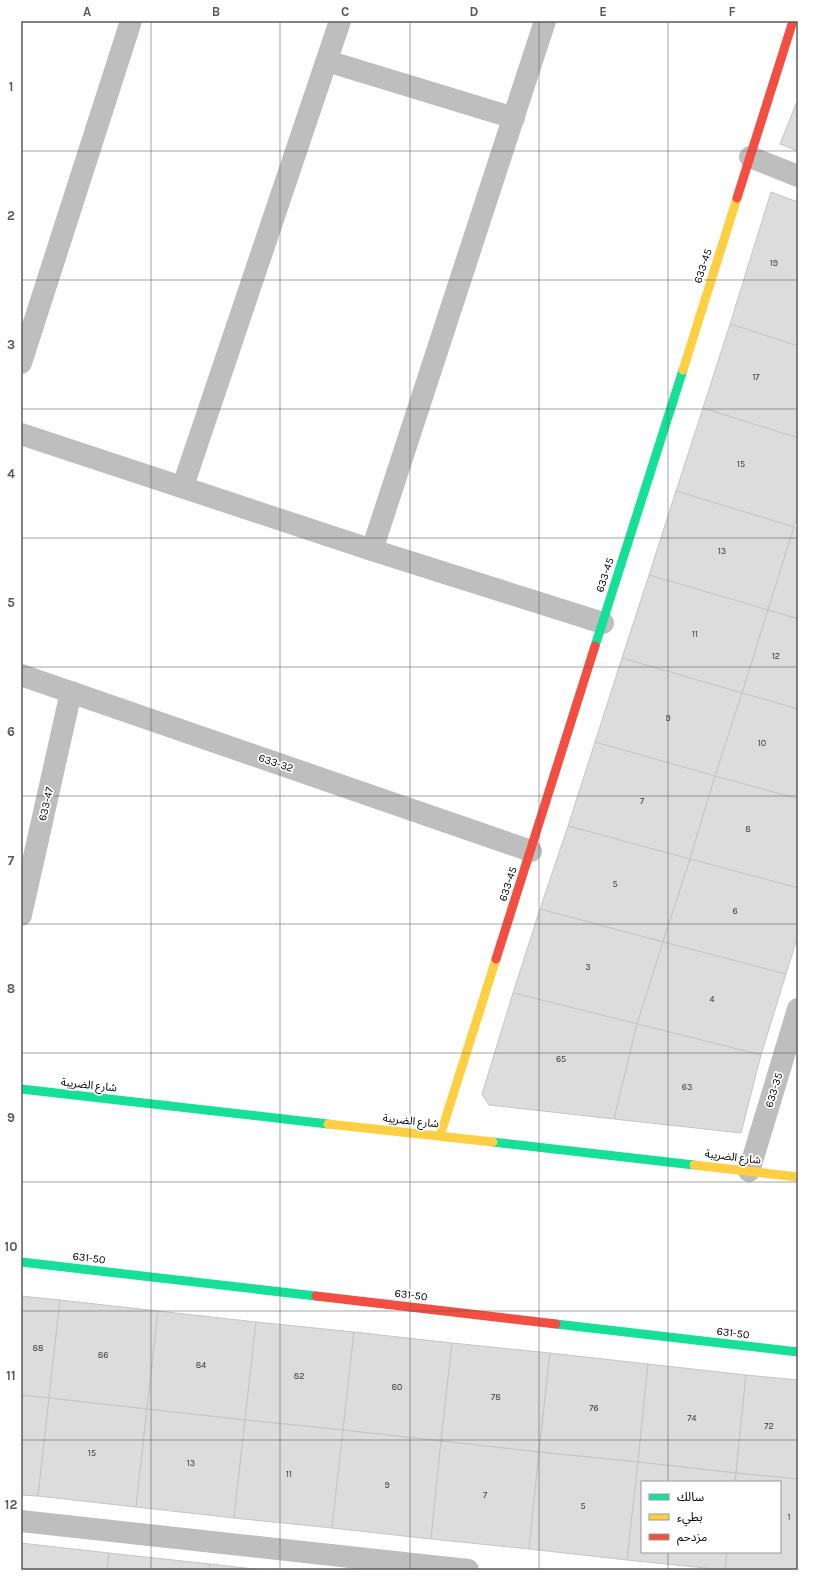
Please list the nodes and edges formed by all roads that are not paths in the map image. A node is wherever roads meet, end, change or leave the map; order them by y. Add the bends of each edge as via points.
1 (131, 21) edge
2 (340, 21) edge
3 (545, 21) edge
4 (793, 21) edge
5 (327, 61) junction
6 (514, 118) junction
7 (750, 157) junction
8 (798, 176) edge
9 (21, 363) edge
10 (21, 434) edge
11 (183, 486) junction
12 (372, 550) junction
13 (603, 623) junction
14 (21, 675) edge
15 (71, 692) junction
16 (531, 851) junction
17 (21, 915) edge
18 (798, 1009) edge
19 (21, 1089) edge
20 (440, 1136) junction
21 (750, 1171) junction
22 (798, 1177) edge
23 (21, 1262) edge
24 (798, 1352) edge
25 (21, 1521) edge
26 (468, 1570) edge

1 - 9 street
2 - 5 street
3 - 6 street
4 - 7 street, 633-45
5 - 6 street
5 - 11 street
6 - 12 street
7 - 8 street
7 - 13 street, 633-45
10 - 11 street
11 - 12 street
12 - 13 street
13 - 16 street, 633-45
14 - 15 street, 633-32
15 - 16 street, 633-32
15 - 17 street, 633-47
16 - 20 street, 633-45
18 - 21 street, 633-35
19 - 20 street, شارع الضريبة
20 - 21 street, شارع الضريبة
21 - 22 street, شارع الضريبة
23 - 24 street, 631-50
25 - 26 street

